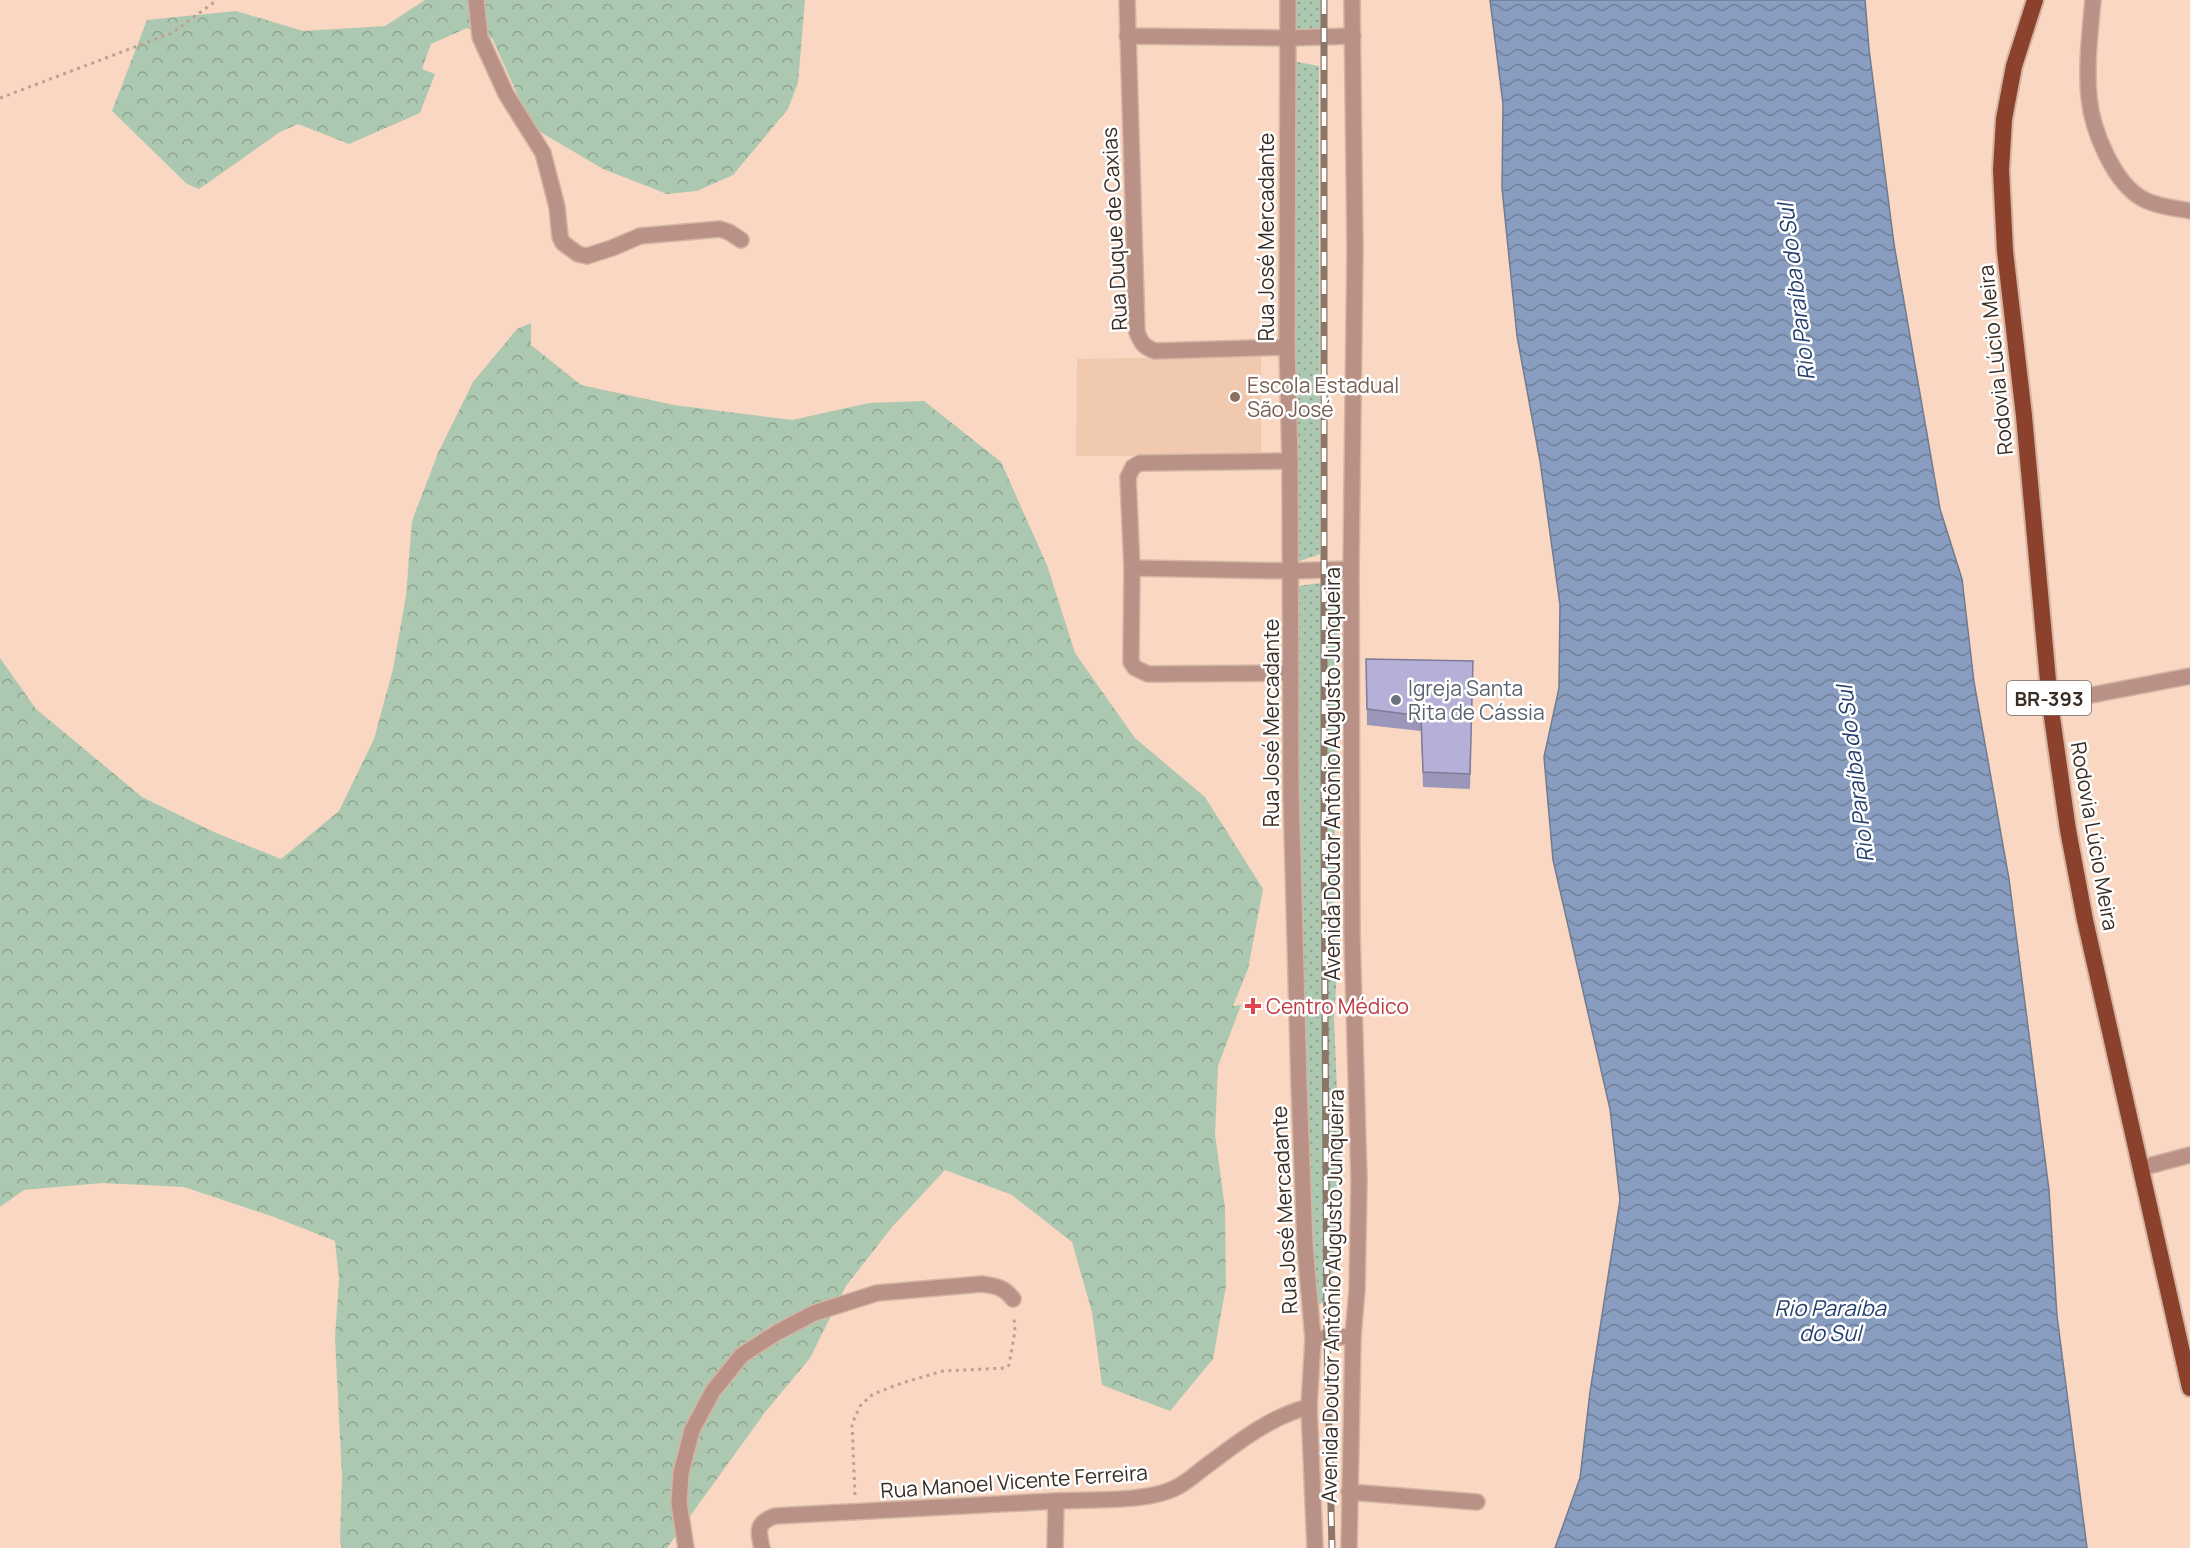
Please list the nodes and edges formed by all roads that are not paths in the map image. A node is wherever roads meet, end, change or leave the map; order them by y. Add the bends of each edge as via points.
1 (476, 0) edge
2 (1127, 0) edge
3 (1288, 0) edge
4 (1352, 0) edge
5 (2036, 0) edge
6 (2093, 0) edge
7 (1127, 36) junction
8 (1353, 36) junction
9 (1288, 38) junction
10 (2190, 211) edge
11 (741, 240) dead end
12 (1287, 347) junction
13 (1290, 461) junction
14 (1132, 568) junction
15 (1352, 569) junction
16 (1291, 570) junction
17 (1291, 673) junction
18 (2190, 676) edge
19 (2050, 703) junction
20 (2190, 1155) edge
21 (2141, 1168) junction
22 (1013, 1299) road end
23 (1353, 1336) junction
24 (1313, 1338) junction
25 (2190, 1388) edge
26 (1309, 1407) junction
27 (1349, 1492) junction
28 (1056, 1501) junction
29 (1477, 1502) dead end
30 (686, 1548) edge
31 (762, 1548) edge
32 (1054, 1548) edge
33 (1315, 1548) edge
34 (1349, 1548) edge

1 - 11 street via 480,37 506,94 543,153 563,243 587,256 640,236 720,229
2 - 7 street, Rua Duque de Caxias
3 - 9 street, Rua José Mercadante
4 - 8 street, Avenida Doutor Antônio Augusto Junqueira
5 - 19 highway, Rodovia Lúcio Meira / BR-393 via 2014,66 2004,119 2001,170 2005,251
6 - 10 street via 2089,99 2111,165 2128,188 2144,199
7 - 9 street
7 - 12 street, Rua Duque de Caxias via 1140,341 1155,351
8 - 9 street
8 - 15 street, Avenida Doutor Antônio Augusto Junqueira via 1356,249
9 - 12 street, Rua José Mercadante
12 - 13 street, Rua José Mercadante
13 - 14 street via 1140,463 1133,467 1128,477
13 - 16 street, Rua José Mercadante
14 - 16 street
14 - 17 street via 1131,662 1135,668 1148,674
15 - 16 street
15 - 23 street, Avenida Doutor Antônio Augusto Junqueira via 1352,933 1359,1180
16 - 17 street, Rua José Mercadante
17 - 24 street, Rua José Mercadante via 1299,1085
18 - 19 street
19 - 21 highway, Rodovia Lúcio Meira / BR-393 via 2085,920
20 - 21 street
21 - 25 highway, Rodovia Lúcio Meira / BR-393
22 - 30 street via 998,1286 982,1284 877,1293 814,1313 742,1355 713,1391 692,1430 681,1473 679,1503
23 - 24 street
23 - 27 street, Avenida Doutor Antônio Augusto Junqueira
24 - 26 street, Rua José Mercadante
26 - 28 street, Rua Manoel Vicente Ferreira via 1266,1424 1178,1487 1134,1498
26 - 33 street, Rua José Mercadante
27 - 29 street
27 - 34 street, Avenida Doutor Antônio Augusto Junqueira
28 - 31 street, Rua Manoel Vicente Ferreira via 775,1516 760,1525
28 - 32 street

